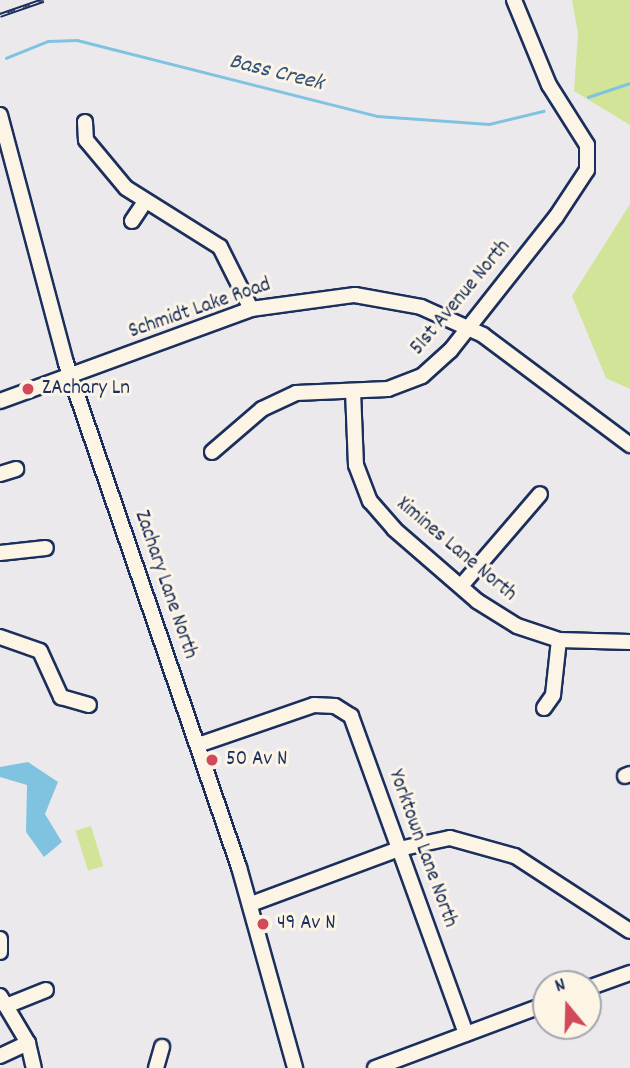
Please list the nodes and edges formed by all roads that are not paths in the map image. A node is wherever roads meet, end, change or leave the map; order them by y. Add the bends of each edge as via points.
1 (514, 0) edge
2 (0, 115) edge
3 (85, 122) dead end
4 (145, 202) junction
5 (132, 221) dead end
6 (251, 309) junction
7 (469, 328) junction
8 (71, 378) junction
9 (353, 391) junction
10 (0, 401) edge
11 (630, 446) edge
12 (212, 452) dead end
13 (16, 469) dead end
14 (0, 474) edge
15 (540, 494) dead end
16 (46, 548) dead end
17 (0, 553) edge
18 (461, 586) junction
19 (0, 637) edge
20 (559, 640) junction
21 (630, 642) edge
22 (89, 705) dead end
23 (544, 708) dead end
24 (198, 745) junction
25 (399, 849) junction
26 (251, 904) junction
27 (630, 931) edge
28 (0, 939) edge
29 (0, 952) edge
30 (630, 972) edge
31 (602, 983) edge
32 (46, 990) dead end
33 (3, 1001) edge
34 (532, 1009) edge
35 (466, 1034) junction
36 (28, 1043) junction
37 (162, 1047) dead end
38 (0, 1055) edge
39 (34, 1068) edge
40 (156, 1068) edge
41 (295, 1068) edge
42 (375, 1068) edge

1 - 7 street, 51st Avenue North via 549,85 583,132 589,158 556,217
2 - 8 street, Zachary Lane North
3 - 4 street via 86,140
4 - 5 street
4 - 6 street via 220,247
6 - 7 street, Schmidt Lake Road via 355,295 421,307
6 - 8 street, Schmidt Lake Road
7 - 9 street, 51st Avenue North via 436,365 406,384
7 - 11 street, Schmidt Lake Road
8 - 10 street, Schmidt Lake Road
8 - 24 street, Zachary Lane North
9 - 12 street, 51st Avenue North via 317,389 279,400
9 - 18 street, Ximines Lane North via 356,465 370,501
13 - 14 street
15 - 18 street
16 - 17 street
18 - 20 street, Ximines Lane North via 496,615
19 - 22 street via 40,651 61,697
20 - 21 street, Ximines Lane North
20 - 23 street via 553,695
24 - 25 street, Yorktown Lane North via 314,705 335,706 355,720
24 - 26 street, Zachary Lane North
25 - 26 street
25 - 27 street via 450,838 500,848
25 - 35 street, Yorktown Lane North
26 - 41 street, Zachary Lane North
28 - 29 street
30 - 31 street
32 - 33 street
33 - 36 street
34 - 35 street
35 - 42 street
36 - 38 street
36 - 39 street
37 - 40 street

